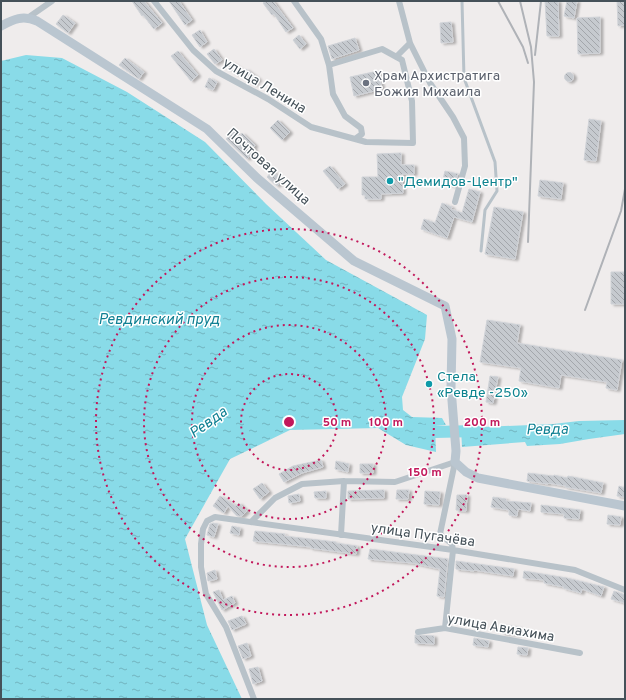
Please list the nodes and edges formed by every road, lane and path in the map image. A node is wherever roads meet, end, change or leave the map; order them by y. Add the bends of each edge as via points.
1 (52, 1) edge
2 (154, 1) edge
3 (294, 1) edge
4 (400, 1) edge
5 (462, 1) edge
6 (29, 17) junction
7 (1, 26) edge
8 (410, 43) junction
9 (396, 57) junction
10 (330, 65) junction
11 (355, 139) junction
12 (455, 202) dead end
13 (481, 251) dead end
14 (455, 462) junction
15 (344, 481) junction
16 (625, 506) edge
17 (250, 522) junction
18 (341, 534) junction
19 (453, 550) junction
20 (625, 590) edge
21 (445, 628) junction
22 (418, 632) dead end
23 (580, 653) dead end
24 (254, 699) edge

1 - 6 street
2 - 11 street, улица Ленина via 194,50 216,71 268,99 311,127
3 - 10 street via 321,39
4 - 8 street
5 - 13 lane via 464,78 495,162 497,191 484,210
6 - 7 street via 14,19
6 - 14 street, Почтовая улица via 207,129 257,178 354,261 445,306 452,339
8 - 9 street
8 - 12 street via 430,83 464,138 465,166
9 - 10 street via 382,49
9 - 11 street, улица Ленина via 402,60 412,101 413,143 366,142
10 - 11 street via 333,94 345,116 361,128 362,134
14 - 15 street via 395,482
14 - 16 street via 478,478
14 - 19 street via 440,534 452,544
15 - 17 street via 302,484 275,498
15 - 18 street
17 - 18 street, улица Пугачёва
17 - 24 street, улица Пугачёва via 215,517 207,521 201,544 201,567 206,594 226,627
18 - 19 street, улица Пугачёва
19 - 20 street, улица Пугачёва via 575,570
19 - 21 street
21 - 22 street, улица Авиахима
21 - 23 street, улица Авиахима

